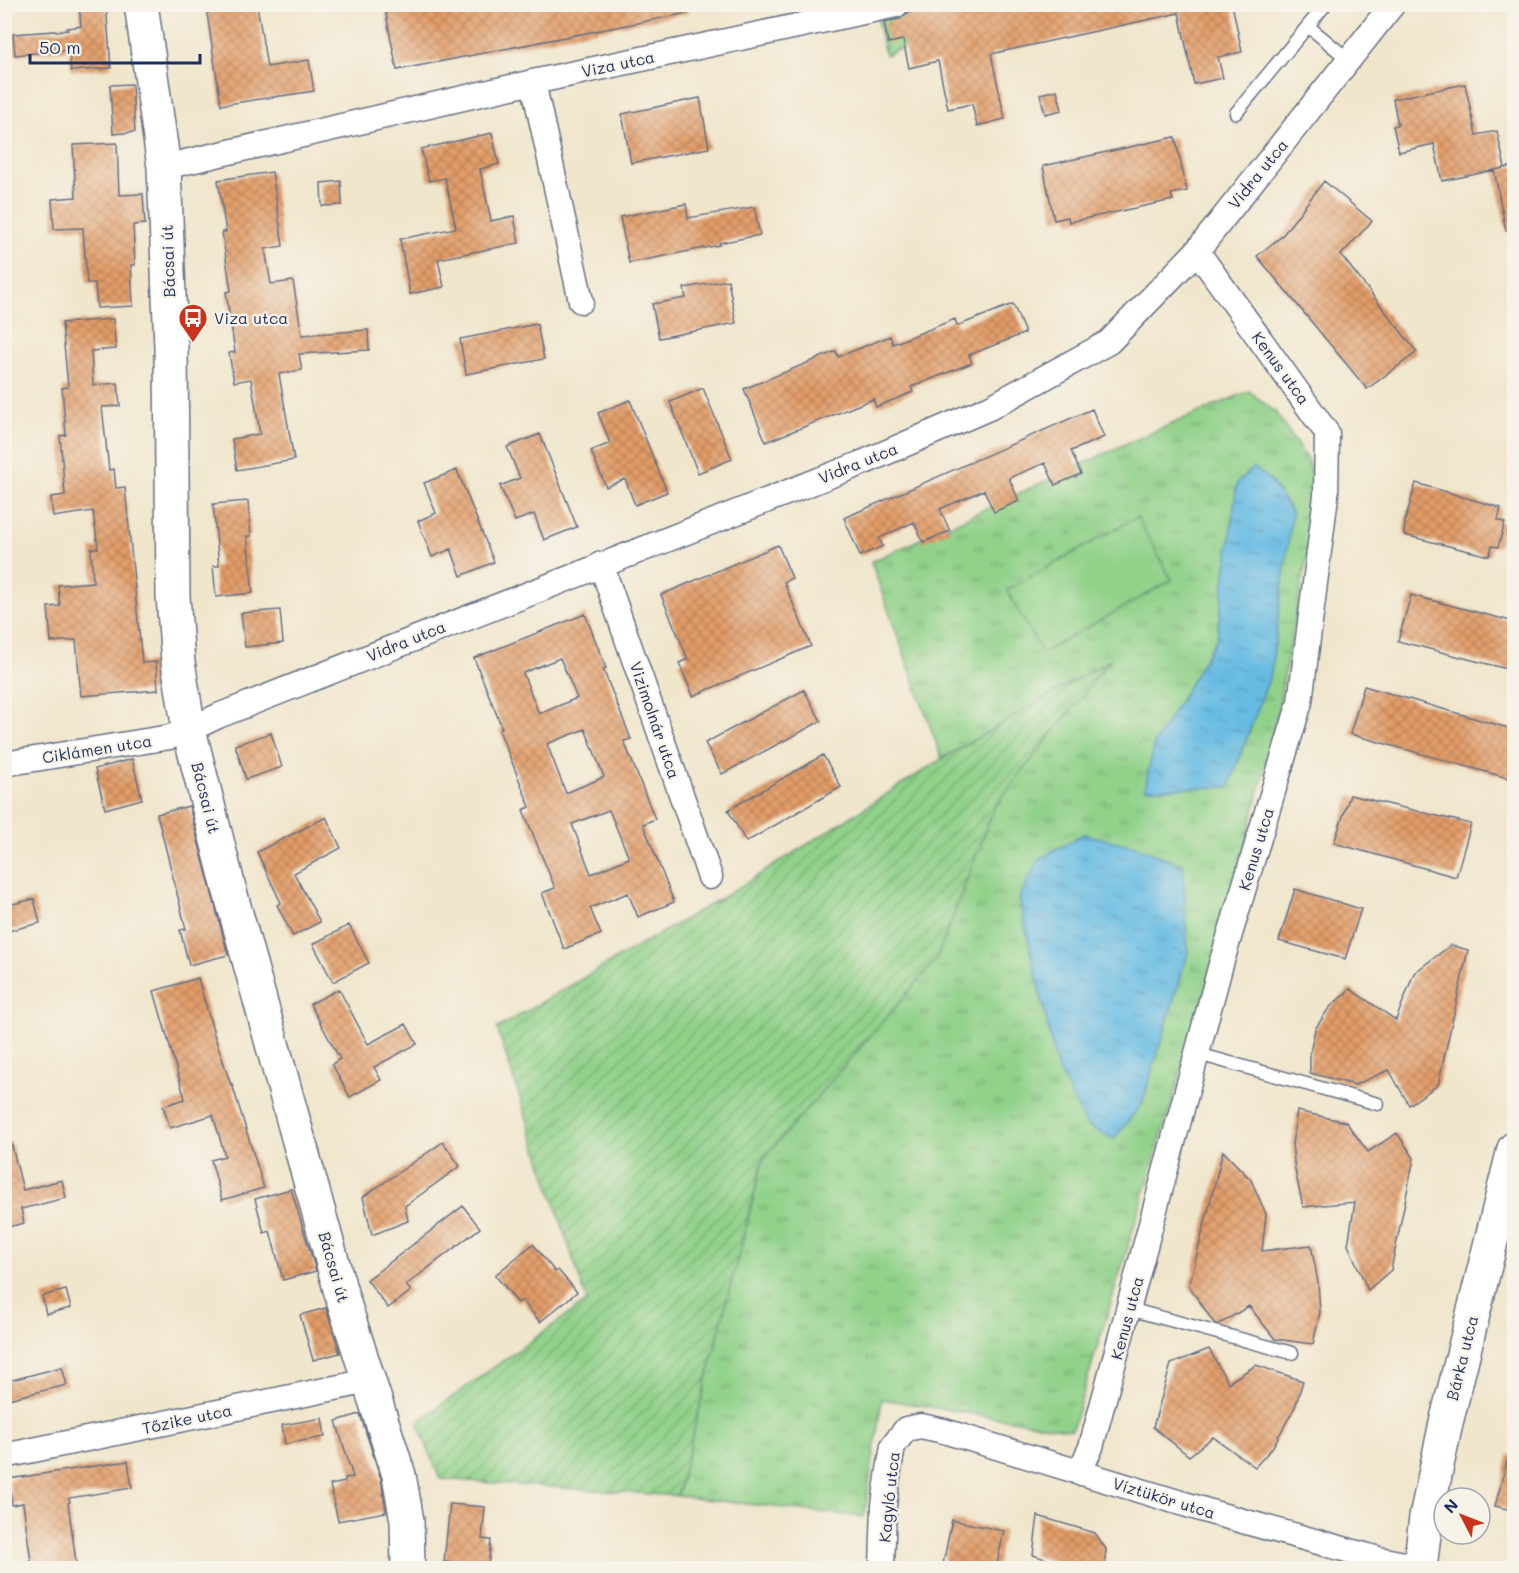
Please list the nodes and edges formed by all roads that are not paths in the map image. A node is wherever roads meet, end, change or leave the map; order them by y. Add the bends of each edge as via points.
1 (141, 4) edge
2 (1393, 4) edge
3 (896, 5) edge
4 (1323, 6) edge
5 (1308, 26) junction
6 (1349, 60) junction
7 (533, 82) junction
8 (1236, 113) dead end
9 (165, 167) junction
10 (1197, 251) junction
11 (581, 301) dead end
12 (601, 564) junction
13 (189, 730) junction
14 (4, 764) edge
15 (710, 877) dead end
16 (1198, 1054) junction
17 (1378, 1104) dead end
18 (1515, 1149) edge
19 (1130, 1309) junction
20 (1292, 1353) dead end
21 (369, 1382) junction
22 (906, 1430) joint
23 (4, 1456) edge
24 (1079, 1473) junction
25 (1422, 1568) edge
26 (408, 1569) edge
27 (882, 1569) edge

1 - 9 main road, Bácsai út
2 - 6 street, Vidra utca
3 - 7 street, Viza utca
4 - 5 lane
5 - 6 lane
5 - 8 lane
6 - 10 street, Vidra utca
7 - 9 street, Viza utca
7 - 11 street
9 - 13 main road, Bácsai út via 173,596
10 - 12 street, Vidra utca via 1109,342 991,406 862,463
10 - 16 street, Kenus utca via 1327,433 1326,496 1300,702
12 - 13 street, Vidra utca
12 - 15 street, Vizimolnár utca
13 - 14 street, Ciklámen utca via 170,737
13 - 21 main road, Bácsai út via 320,1218
16 - 17 lane
16 - 19 street, Kenus utca
18 - 25 main road, Bárka utca via 1446,1423 1426,1517
19 - 20 lane
19 - 24 street, Kenus utca via 1091,1447
21 - 23 street, Tőzike utca
21 - 26 main road, Bácsai út via 399,1475 407,1521
22 - 24 street, Víztükör utca via 921,1426 945,1431
22 - 27 street, Kagyló utca via 893,1446 884,1505
24 - 25 street, Víztükör utca

